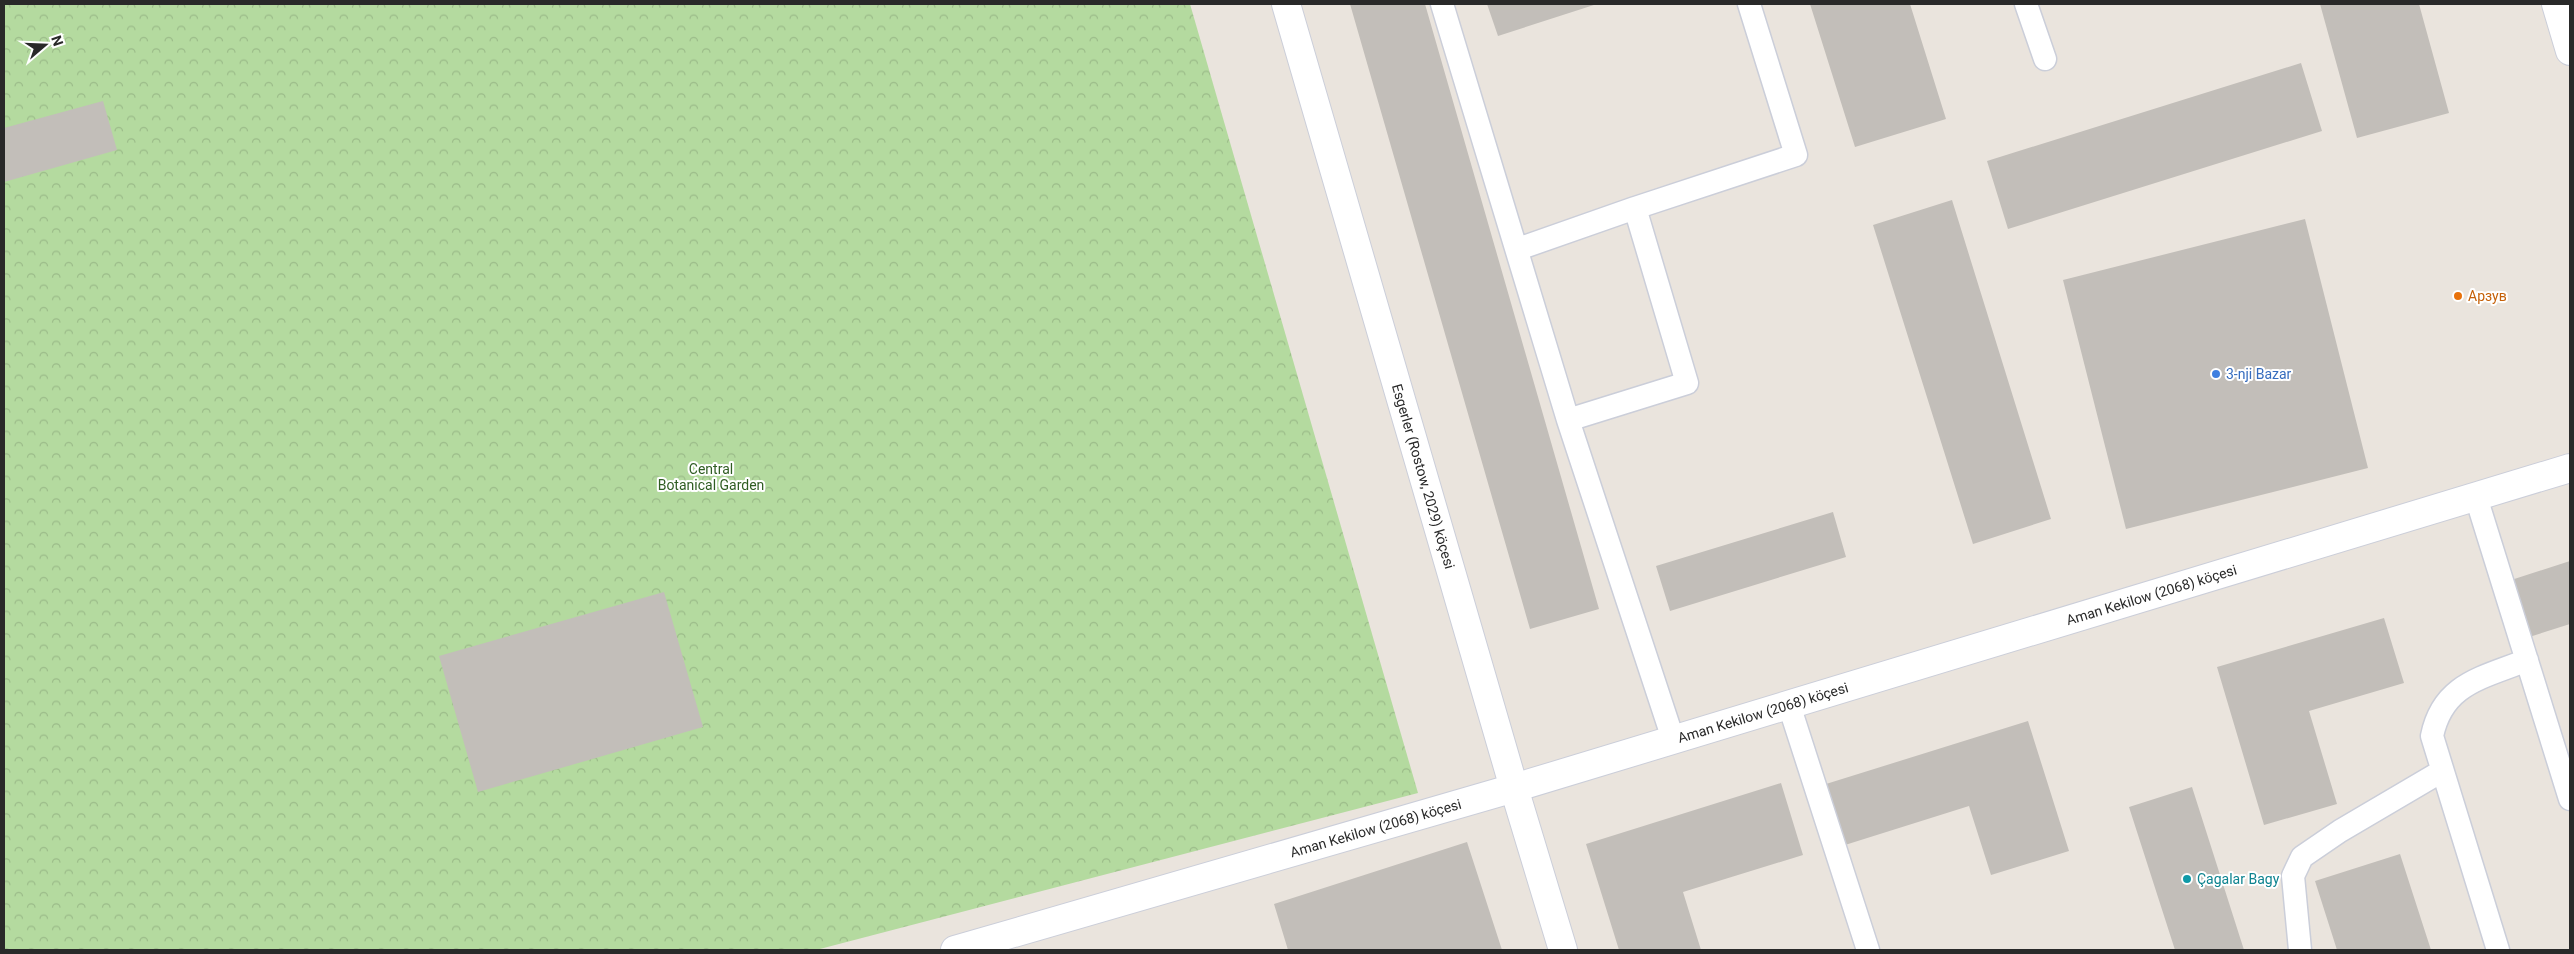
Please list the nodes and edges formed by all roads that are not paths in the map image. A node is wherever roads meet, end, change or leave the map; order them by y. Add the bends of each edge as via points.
1 (1286, 4) edge
2 (1442, 4) edge
3 (1749, 4) edge
4 (2026, 4) edge
5 (2556, 4) edge
6 (2570, 51) edge
7 (2045, 59) dead end
8 (1635, 208) junction
9 (1518, 249) junction
10 (1568, 420) junction
11 (2570, 468) edge
12 (2476, 497) junction
13 (2527, 660) junction
14 (1789, 705) junction
15 (1673, 739) junction
16 (2442, 771) junction
17 (1514, 788) junction
18 (2570, 799) edge
19 (955, 950) edge
20 (1563, 950) edge
21 (1868, 950) edge
22 (2300, 950) edge
23 (2498, 950) edge

1 - 17 street, Esgerler (Rostow, 2029) köçesi
2 - 9 lane
3 - 8 lane via 1796,155
4 - 7 lane
5 - 6 street
8 - 9 lane
8 - 10 lane via 1688,383
9 - 10 lane
10 - 15 lane
11 - 12 street, Aman Kekilow (2068) köçesi
12 - 13 lane
12 - 14 street, Aman Kekilow (2068) köçesi
13 - 16 lane via 2464,685 2446,701 2436,718 2432,736
13 - 18 lane
14 - 15 street, Aman Kekilow (2068) köçesi
14 - 21 lane
15 - 17 street, Aman Kekilow (2068) köçesi
16 - 22 lane via 2302,857 2293,876
16 - 23 lane
17 - 19 street, Aman Kekilow (2068) köçesi
17 - 20 street, Esgerler (Rostow, 2029) köçesi

